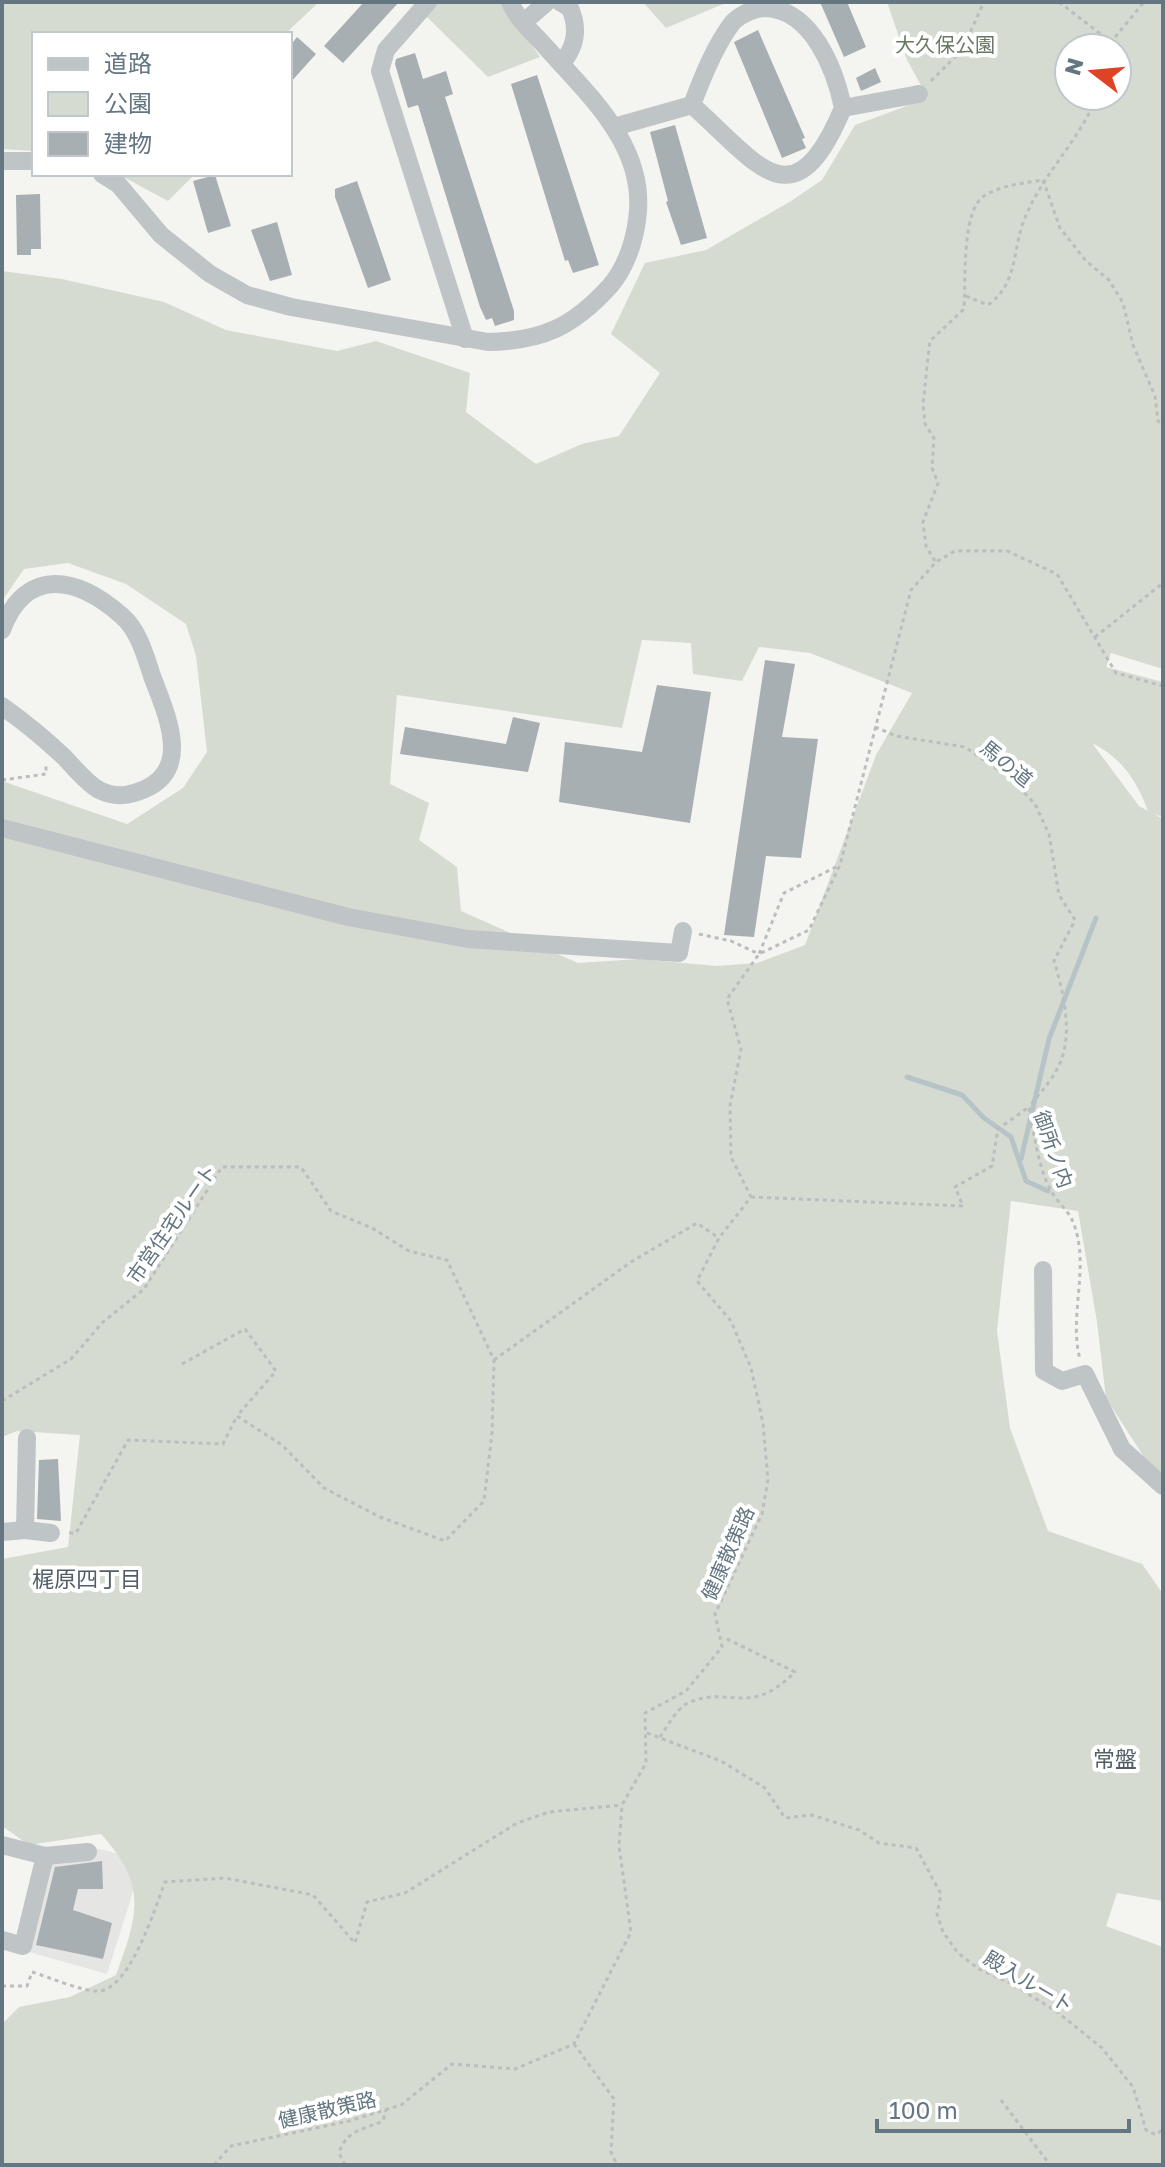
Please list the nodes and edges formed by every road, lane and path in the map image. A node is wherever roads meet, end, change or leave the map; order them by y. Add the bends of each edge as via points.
1 (428, 2) edge
2 (510, 2) edge
3 (547, 2) edge
4 (560, 2) edge
5 (984, 2) edge
6 (1059, 2) edge
7 (1144, 2) edge
8 (524, 22) junction
9 (1098, 32) edge
10 (1119, 32) edge
11 (561, 64) junction
12 (919, 94) joint
13 (692, 105) junction
14 (843, 108) junction
15 (1090, 112) edge
16 (614, 127) junction
17 (2, 161) edge
18 (32, 161) edge
19 (105, 176) edge
20 (1043, 180) junction
21 (965, 295) junction
22 (465, 339) junction
23 (1163, 426) edge
24 (936, 562) junction
25 (1163, 583) edge
26 (2, 630) edge
27 (1095, 637) junction
28 (1163, 686) edge
29 (2, 706) edge
30 (875, 727) junction
31 (48, 743) junction
32 (2, 780) edge
33 (2, 828) edge
34 (840, 865) junction
35 (683, 931) joint
36 (759, 954) junction
37 (1029, 1107) junction
38 (751, 1197) junction
39 (719, 1238) junction
40 (1043, 1270) dead end
41 (494, 1360) junction
42 (182, 1364) dead end
43 (1085, 1374) junction
44 (2, 1401) edge
45 (237, 1416) junction
46 (27, 1438) dead end
47 (1163, 1486) edge
48 (25, 1530) junction
49 (2, 1532) edge
50 (51, 1533) joint
51 (723, 1637) junction
52 (646, 1732) junction
53 (660, 1737) junction
54 (622, 1805) junction
55 (2, 1845) edge
56 (88, 1852) dead end
57 (45, 1856) junction
58 (2, 1940) edge
59 (2, 1986) edge
60 (574, 2044) junction
61 (1001, 2100) dead end
62 (386, 2110) junction
63 (1163, 2129) edge
64 (214, 2165) edge
65 (345, 2165) edge
66 (617, 2165) edge
67 (1050, 2165) edge

1 - 22 street via 386,50 380,71
2 - 8 street
3 - 8 street
4 - 11 street via 570,8 576,33
5 - 12 path via 962,50
6 - 9 path
7 - 10 path
8 - 11 street
11 - 16 street
12 - 14 street
13 - 14 street via 761,168 786,177 807,170 830,139
13 - 14 street via 735,20 756,8 778,9 803,22 823,53
13 - 16 street
15 - 20 path
16 - 22 street via 635,167 641,196 634,241 615,280 577,319 557,329 513,342
17 - 18 street
19 - 22 street via 161,235 247,295
20 - 21 path via 995,191 982,197 972,211
20 - 21 path via 1023,223 1005,293 988,305
20 - 23 path via 1060,228 1109,280 1123,303
21 - 24 path via 964,309 930,341 928,357 923,404 925,424 934,438 932,468 938,483 923,522 926,546
24 - 27 path via 955,551 1007,551 1057,574
24 - 30 path via 911,590
25 - 27 path
26 - 31 street via 9,610 29,588 57,583 90,595 124,617 140,640 172,727 169,766 157,784 120,797 98,789
27 - 28 path via 1116,673
29 - 31 street
30 - 34 path
30 - 37 path, 馬の道 via 896,736 965,747 1010,778 1035,804 1049,834 1059,895 1075,920 1054,961 1065,1047 1056,1071
31 - 32 path via 46,774
33 - 35 street via 335,914 468,939 679,953
34 - 36 path via 809,930
34 - 36 path via 784,893
35 - 36 path via 731,941
36 - 38 path via 727,999 741,1049 730,1106 731,1157
37 - 38 path, 御所ノ内 via 998,1129 992,1166 955,1187 963,1206
37 - 43 path, 御所ノ内 via 1051,1190 1073,1221 1082,1279 1077,1346
38 - 39 path, 健康散策路
39 - 41 path via 697,1223 618,1271
39 - 51 path, 健康散策路 via 697,1281 731,1321 751,1368 768,1480 762,1514 715,1614
40 - 43 street via 1044,1371 1062,1381
41 - 44 path, 市営住宅ルート via 447,1260 409,1251 331,1211 301,1167 222,1167 144,1289 103,1322 71,1359
41 - 45 path via 484,1501 445,1541 380,1517 324,1488 282,1445
42 - 45 path via 245,1329 276,1371
43 - 47 street via 1122,1449
45 - 50 path via 223,1444 128,1440 76,1533
46 - 48 street
48 - 49 street
48 - 50 street
51 - 52 path via 722,1647 686,1691 645,1713
51 - 53 path via 795,1672 777,1690 744,1701 685,1704
52 - 53 path, 殿入ルート
52 - 54 path via 646,1763
53 - 63 path, 殿入ルート via 721,1761 765,1788 785,1818 812,1815 859,1830 879,1843 916,1848 941,1894 937,1914 943,1932 958,1953 1083,2030 1124,2071 1138,2097 1146,2130 1156,2135
54 - 59 path via 549,1812 517,1823 405,1893 367,1902 355,1943 313,1895 225,1878 165,1882 134,1959 112,1987 96,1991 32,1972 27,1986
54 - 60 path via 619,1846 631,1932
55 - 57 street
56 - 57 street
57 - 58 street via 23,1946
60 - 62 path, 健康散策路 via 515,2069 452,2064 401,2105
60 - 66 path via 614,2099 611,2152
61 - 67 path
62 - 64 path, 健康散策路 via 231,2146
62 - 65 path via 383,2121 356,2129 343,2141 339,2153

